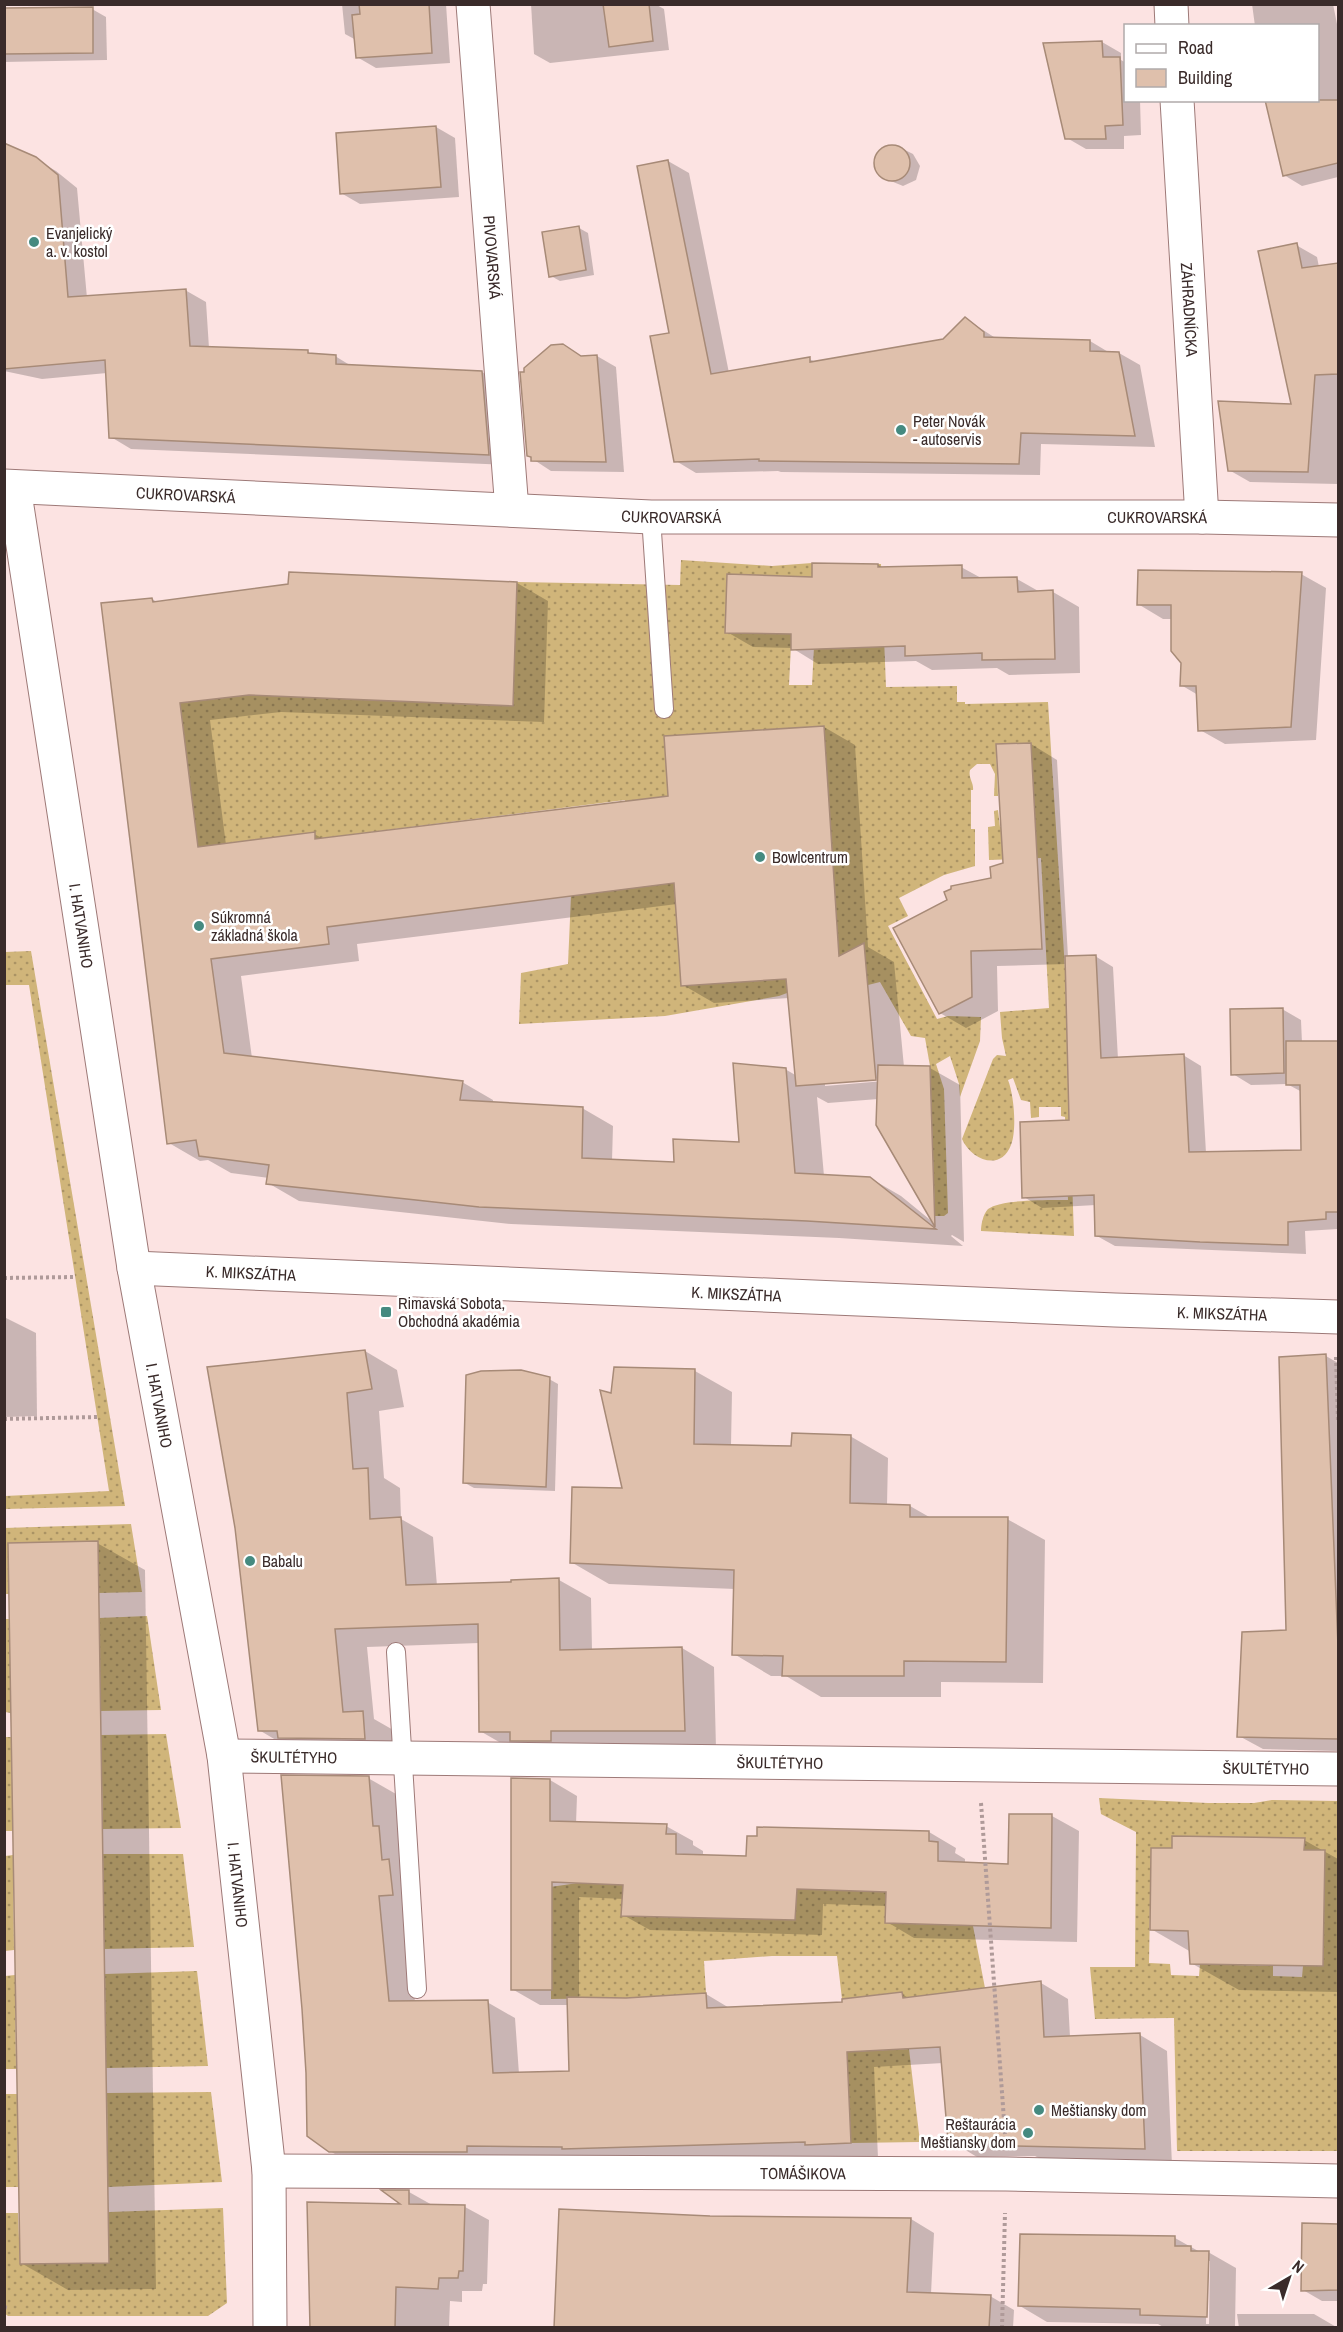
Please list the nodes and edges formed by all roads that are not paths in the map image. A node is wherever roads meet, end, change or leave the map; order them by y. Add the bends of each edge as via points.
1 (473, 4) edge
2 (1171, 4) edge
3 (1172, 24) edge
4 (1177, 102) edge
5 (9, 486) edge
6 (512, 510) junction
7 (651, 517) junction
8 (1202, 518) junction
9 (1338, 520) edge
10 (664, 709) dead end
11 (134, 1268) junction
12 (1337, 1317) edge
13 (396, 1652) dead end
14 (224, 1756) junction
15 (403, 1759) junction
16 (1338, 1769) edge
17 (417, 1989) dead end
18 (269, 2171) junction
19 (1338, 2181) edge
20 (270, 2328) edge

1 - 6 street, PIVOVARSKÁ
2 - 3 street
4 - 8 street, ZÁHRADNÍCKA
5 - 6 street, CUKROVARSKÁ
5 - 11 street, I. HATVANIHO
6 - 7 street, CUKROVARSKÁ
7 - 8 street, CUKROVARSKÁ
7 - 10 lane
8 - 9 street, CUKROVARSKÁ
11 - 12 street, K. MIKSZÁTHA
11 - 14 street, I. HATVANIHO
13 - 15 lane
14 - 15 street, ŠKULTÉTYHO
14 - 18 street, I. HATVANIHO
15 - 16 street, ŠKULTÉTYHO
15 - 17 lane
18 - 19 street, TOMÁŠIKOVA via 1006,2174
18 - 20 street, I. HATVANIHO

